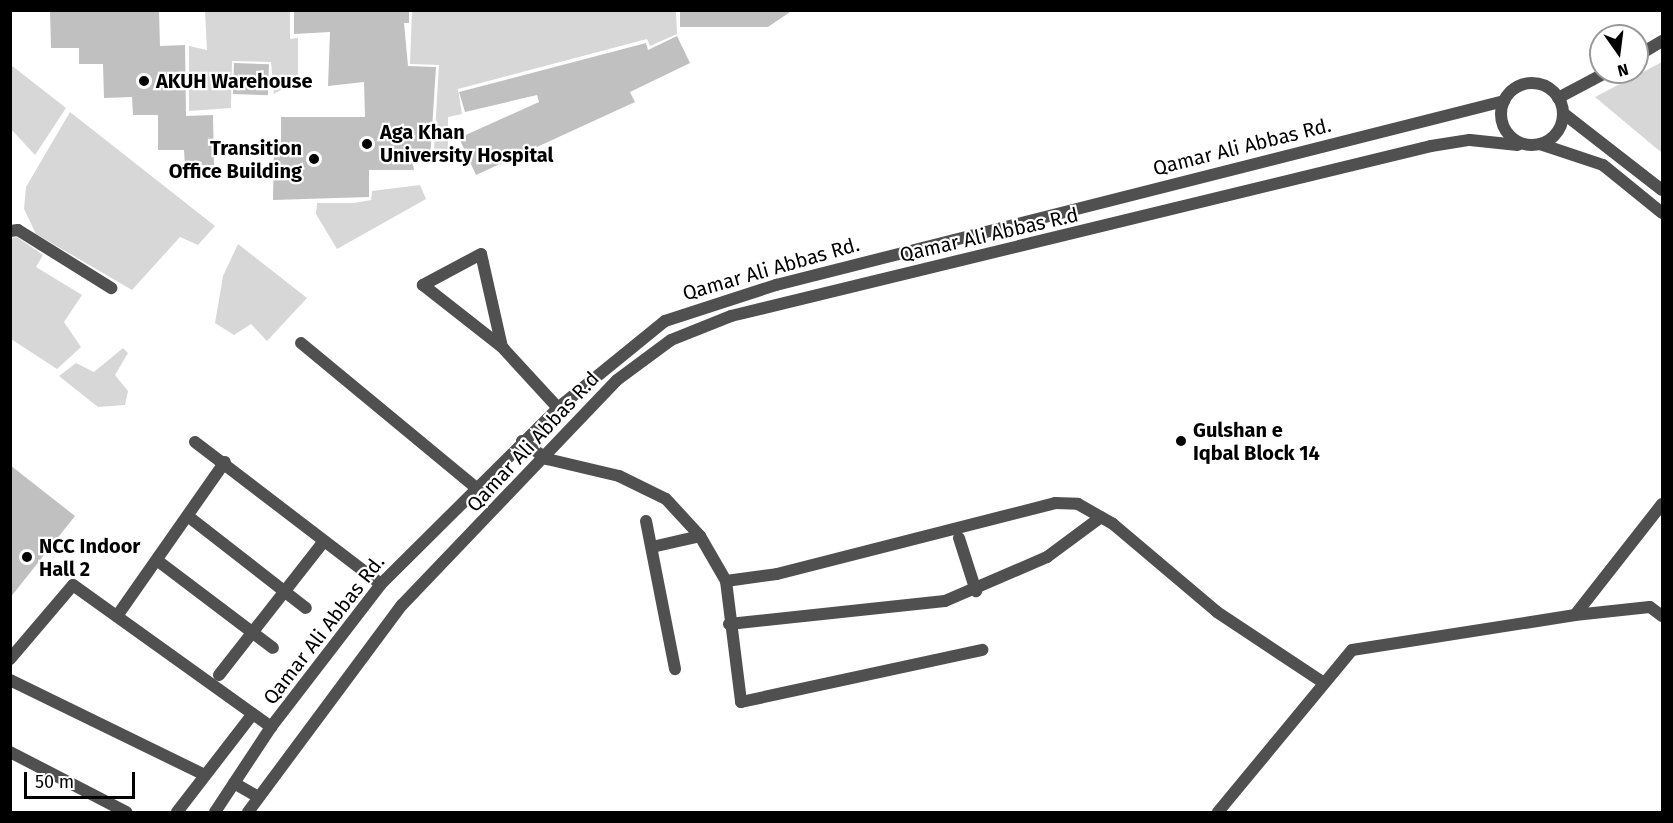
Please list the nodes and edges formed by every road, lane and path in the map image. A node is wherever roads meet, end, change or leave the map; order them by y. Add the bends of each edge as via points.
1 (1662, 41) edge
2 (1649, 49) edge
3 (1589, 81) edge
4 (1558, 98) junction
5 (1504, 101) junction
6 (1563, 113) junction
7 (1540, 144) junction
8 (1518, 145) junction
9 (1662, 190) edge
10 (1662, 213) edge
11 (10, 231) edge
12 (111, 288) dead end
13 (301, 343) dead end
14 (502, 347) junction
15 (558, 408) junction
16 (195, 441) dead end
17 (522, 441) junction
18 (547, 459) junction
19 (225, 462) junction
20 (476, 488) junction
21 (1662, 504) edge
22 (189, 517) junction
23 (1101, 517) junction
24 (646, 521) dead end
25 (700, 536) junction
26 (959, 538) dead end
27 (324, 540) junction
28 (652, 547) junction
29 (158, 561) junction
30 (726, 581) junction
31 (381, 584) junction
32 (976, 591) junction
33 (284, 592) junction
34 (306, 608) dead end
35 (1575, 615) junction
36 (117, 616) junction
37 (1662, 616) edge
38 (729, 624) junction
39 (253, 631) junction
40 (273, 648) dead end
41 (982, 650) dead end
42 (10, 659) edge
43 (675, 669) dead end
44 (219, 675) dead end
45 (10, 680) edge
46 (1324, 683) junction
47 (252, 715) junction
48 (272, 727) junction
49 (10, 752) edge
50 (205, 775) junction
51 (234, 783) junction
52 (258, 797) junction
53 (126, 813) edge
54 (177, 813) edge
55 (215, 813) edge
56 (248, 813) edge
57 (1218, 813) edge

1 - 2 street
3 - 4 street
4 - 5 street via 1539,84 1512,90
4 - 6 street
5 - 8 street via 1505,127
5 - 15 street, Qamar Ali Abbas Rd. via 703,305 664,321 619,353
6 - 7 street via 1561,127
6 - 9 street
7 - 8 street
7 - 10 street via 1603,165
8 - 18 street, Qamar Ali Abbas R.d via 1470,140 1431,146 731,316 693,329 647,356
11 - 12 street via 18,230
13 - 20 street
14 - 14 street via 450,305 423,285 481,254
14 - 15 street
15 - 17 street, Qamar Ali Abbas Rd.
16 - 19 street
17 - 18 street
17 - 20 street, Qamar Ali Abbas Rd.
18 - 25 street via 619,476 666,499
18 - 52 street, Qamar Ali Abbas R.d via 402,605
19 - 22 street
19 - 27 street
20 - 31 street, Qamar Ali Abbas Rd.
21 - 35 street
22 - 29 street
22 - 33 street
23 - 30 street via 1078,504 1055,503 777,574
23 - 32 street via 1047,557
23 - 46 street via 1217,612
24 - 28 street
25 - 28 street
25 - 30 street
26 - 32 street
27 - 31 street
27 - 33 street
28 - 43 street
29 - 36 street
29 - 39 street
30 - 38 street
31 - 48 street, Qamar Ali Abbas Rd.
32 - 38 street via 945,601
33 - 34 street
33 - 39 street
35 - 37 street via 1650,607
35 - 46 street via 1352,650
36 - 42 street via 74,585
36 - 47 street
38 - 41 street via 737,697 746,704
39 - 40 street
39 - 44 street
45 - 50 street
46 - 57 street
47 - 48 street
47 - 50 street
48 - 51 street, Qamar Ali Abbas Rd.
49 - 53 street
50 - 54 street
51 - 52 street
51 - 55 street, Qamar Ali Abbas Rd.
52 - 56 street, Qamar Ali Abbas R.d

